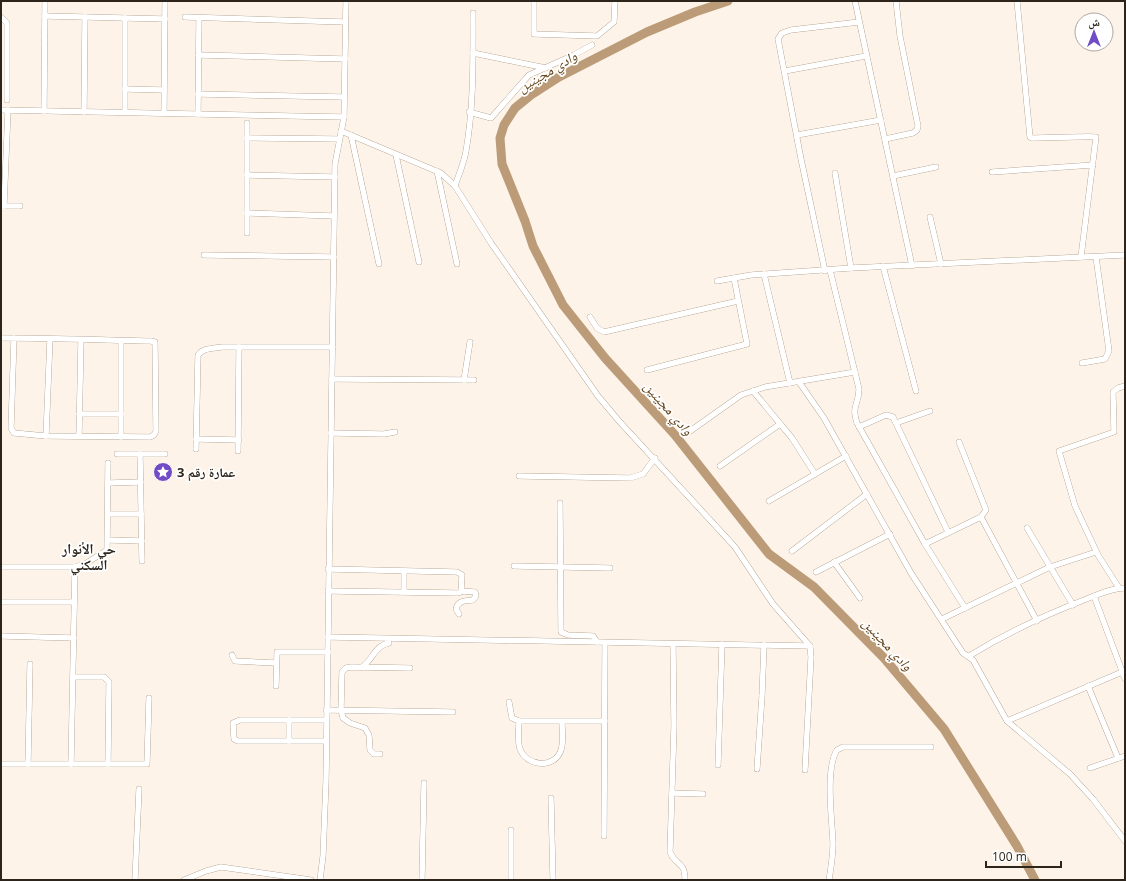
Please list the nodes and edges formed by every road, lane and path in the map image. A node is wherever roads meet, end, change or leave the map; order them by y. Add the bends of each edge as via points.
1 (45, 1) edge
2 (165, 1) edge
3 (346, 1) edge
4 (534, 1) edge
5 (615, 1) edge
6 (854, 1) edge
7 (896, 1) edge
8 (1017, 1) edge
9 (473, 12) dead end
10 (45, 16) junction
11 (1, 17) edge
12 (85, 17) junction
13 (185, 17) dead end
14 (125, 18) junction
15 (199, 18) junction
16 (165, 19) junction
17 (345, 22) junction
18 (859, 22) junction
19 (592, 45) dead end
20 (472, 53) junction
21 (198, 55) junction
22 (866, 56) junction
23 (345, 59) junction
24 (546, 68) junction
25 (785, 71) junction
26 (125, 89) junction
27 (164, 90) junction
28 (198, 94) junction
29 (344, 96) junction
30 (8, 100) dead end
31 (1, 110) edge
32 (8, 110) junction
33 (44, 111) junction
34 (84, 112) junction
35 (125, 112) junction
36 (469, 112) junction
37 (164, 113) junction
38 (198, 114) junction
39 (344, 117) junction
40 (881, 120) junction
41 (247, 123) dead end
42 (4, 129) edge
43 (341, 131) junction
44 (351, 135) junction
45 (797, 136) junction
46 (247, 138) junction
47 (339, 139) junction
48 (885, 139) junction
49 (396, 154) junction
50 (1093, 165) junction
51 (3, 167) edge
52 (936, 167) dead end
53 (437, 171) junction
54 (992, 172) dead end
55 (835, 173) dead end
56 (247, 175) junction
57 (893, 176) junction
58 (335, 177) junction
59 (455, 186) junction
60 (3, 206) edge
61 (20, 206) dead end
62 (247, 213) junction
63 (334, 216) junction
64 (930, 217) dead end
65 (247, 233) dead end
66 (204, 255) dead end
67 (1125, 255) edge
68 (334, 257) junction
69 (1096, 257) junction
70 (1081, 258) junction
71 (418, 262) dead end
72 (379, 264) dead end
73 (457, 264) dead end
74 (941, 264) junction
75 (883, 266) junction
76 (912, 266) junction
77 (851, 268) junction
78 (828, 270) junction
79 (764, 274) junction
80 (734, 278) junction
81 (718, 281) dead end
82 (738, 301) junction
83 (590, 317) dead end
84 (1, 338) edge
85 (14, 338) junction
86 (50, 339) junction
87 (81, 340) junction
88 (121, 341) junction
89 (470, 342) dead end
90 (239, 347) junction
91 (333, 347) junction
92 (1082, 363) dead end
93 (648, 370) dead end
94 (855, 372) junction
95 (332, 379) junction
96 (464, 380) junction
97 (474, 380) dead end
98 (799, 382) junction
99 (790, 383) junction
100 (1125, 386) edge
101 (753, 391) junction
102 (916, 391) dead end
103 (930, 411) dead end
104 (79, 414) junction
105 (121, 414) junction
106 (896, 423) junction
107 (780, 424) junction
108 (859, 427) junction
109 (395, 432) dead end
110 (331, 433) junction
111 (686, 434) dead end
112 (46, 436) junction
113 (79, 436) junction
114 (121, 437) junction
115 (196, 439) junction
116 (238, 440) junction
117 (959, 442) dead end
118 (196, 449) dead end
119 (238, 451) dead end
120 (117, 454) dead end
121 (140, 454) junction
122 (165, 454) dead end
123 (846, 456) junction
124 (655, 458) junction
125 (108, 464) dead end
126 (720, 466) dead end
127 (814, 474) junction
128 (520, 476) dead end
129 (141, 482) junction
130 (109, 483) junction
131 (867, 494) junction
132 (769, 501) dead end
133 (560, 503) dead end
134 (109, 514) junction
135 (141, 514) junction
136 (981, 517) junction
137 (1027, 528) dead end
138 (948, 532) junction
139 (890, 534) junction
140 (109, 540) junction
141 (142, 541) junction
142 (925, 544) junction
143 (792, 551) dead end
144 (1096, 552) junction
145 (142, 561) dead end
146 (834, 562) junction
147 (76, 566) junction
148 (514, 566) dead end
149 (1, 567) edge
150 (1050, 567) junction
151 (560, 568) junction
152 (610, 568) dead end
153 (328, 569) junction
154 (404, 570) junction
155 (816, 572) dead end
156 (1017, 583) junction
157 (1122, 588) edge
158 (328, 591) junction
159 (461, 591) junction
160 (404, 592) junction
161 (1094, 596) junction
162 (860, 598) dead end
163 (1, 602) edge
164 (74, 602) junction
165 (1073, 604) junction
166 (965, 608) junction
167 (458, 614) dead end
168 (942, 619) junction
169 (1037, 620) junction
170 (1, 636) edge
171 (328, 637) junction
172 (74, 638) junction
173 (598, 642) junction
174 (605, 642) junction
175 (390, 643) dead end
176 (673, 644) junction
177 (722, 644) junction
178 (764, 645) junction
179 (810, 646) junction
180 (328, 652) junction
181 (232, 655) dead end
182 (969, 656) junction
183 (276, 663) junction
184 (30, 664) dead end
185 (362, 667) junction
186 (410, 668) dead end
187 (1122, 672) junction
188 (73, 677) junction
189 (1125, 679) edge
190 (276, 686) dead end
191 (1088, 686) junction
192 (150, 698) dead end
193 (509, 702) dead end
194 (326, 710) junction
195 (341, 710) junction
196 (453, 712) dead end
197 (289, 720) junction
198 (326, 720) junction
199 (519, 721) junction
200 (605, 721) junction
201 (1007, 721) junction
202 (562, 722) junction
203 (289, 741) junction
204 (326, 741) junction
205 (931, 747) dead end
206 (380, 754) dead end
207 (1125, 756) edge
208 (1118, 758) junction
209 (1, 764) edge
210 (28, 764) junction
211 (71, 764) junction
212 (108, 764) junction
213 (718, 765) dead end
214 (1090, 768) dead end
215 (757, 769) dead end
216 (805, 770) dead end
217 (424, 783) dead end
218 (138, 789) dead end
219 (672, 793) junction
220 (703, 794) dead end
221 (551, 798) dead end
222 (511, 830) dead end
223 (604, 836) dead end
224 (1125, 840) edge
225 (135, 880) edge
226 (184, 880) edge
227 (310, 880) edge
228 (320, 880) edge
229 (422, 880) edge
230 (511, 880) edge
231 (553, 880) edge
232 (685, 880) edge
233 (829, 880) edge

1 - 10 street
2 - 16 street
3 - 17 street
4 - 5 street via 534,34 597,36 614,22
6 - 18 street
7 - 48 street via 900,36 918,126 913,133
8 - 50 street via 1030,137 1095,136
9 - 20 street
10 - 12 street
10 - 33 street
11 - 30 street via 7,23
12 - 14 street
12 - 34 street
13 - 15 street
14 - 16 street
14 - 26 street
15 - 17 street
15 - 21 street
16 - 27 street
17 - 23 street
18 - 22 street
18 - 25 street via 782,33 778,39
19 - 24 street
20 - 24 street
20 - 36 street
21 - 23 street
21 - 28 street
22 - 25 street
22 - 40 street
23 - 29 street
24 - 36 street via 528,75 492,118
25 - 45 street
26 - 27 street
26 - 35 street
27 - 37 street
28 - 29 street
28 - 38 street
29 - 39 street
31 - 32 street
32 - 33 street
32 - 42 street
33 - 34 street
34 - 35 street
35 - 37 street
36 - 59 street via 466,152
37 - 38 street
38 - 39 street
39 - 43 street
40 - 45 street
40 - 48 street
41 - 46 street
42 - 51 street
43 - 44 street
43 - 47 street
44 - 49 street
44 - 72 street
45 - 78 street
46 - 47 street
46 - 56 street
47 - 58 street via 335,155
48 - 57 street
49 - 53 street
49 - 71 street
50 - 54 street
50 - 70 street
51 - 60 street
52 - 57 street
53 - 59 street
53 - 73 street
55 - 77 street
56 - 58 street
56 - 62 street
57 - 76 street
58 - 63 street
59 - 124 street via 491,243 598,396
60 - 61 street
62 - 63 street
62 - 65 street
63 - 68 street
64 - 74 street
66 - 68 street
67 - 69 street
68 - 91 street
69 - 70 street
69 - 92 street via 1109,351 1105,359
70 - 74 street
74 - 76 street
75 - 76 street
75 - 77 street
75 - 102 street
77 - 78 street
78 - 79 street
78 - 94 street
79 - 80 street
79 - 99 street
80 - 81 street
80 - 82 street
82 - 83 street via 604,332 599,330
82 - 93 street via 747,344
84 - 85 street
85 - 86 street
85 - 112 street via 11,428 14,433
86 - 87 street
86 - 112 street
87 - 88 street
87 - 104 street
88 - 105 street
88 - 114 street via 155,342 156,431 150,437
89 - 96 street
90 - 91 street
90 - 115 street via 213,348 199,354
90 - 116 street
91 - 95 street
94 - 98 street
94 - 108 street via 859,394 854,414
95 - 96 street
95 - 110 street
96 - 97 street
98 - 99 street
98 - 123 street
99 - 101 street
100 - 144 street via 1113,392 1114,432 1059,451 1075,506
101 - 107 street
101 - 111 street via 741,395
103 - 106 street
104 - 105 street
104 - 113 street
105 - 114 street
106 - 108 street via 893,417 886,415
106 - 138 street
107 - 126 street
107 - 127 street via 792,438
108 - 142 street
109 - 110 street
110 - 153 street
112 - 113 street
113 - 114 street
115 - 116 street
115 - 118 street
116 - 119 street
117 - 136 street via 986,506 985,514
120 - 121 street
121 - 122 street
121 - 129 street
123 - 127 street
123 - 131 street
124 - 128 street via 643,474 630,478
124 - 179 street via 735,547 773,604
125 - 130 street
127 - 132 street
129 - 130 street
129 - 135 street
130 - 134 street
131 - 139 street
131 - 143 street
133 - 151 street
134 - 135 street
134 - 140 street
135 - 141 street
136 - 138 street
136 - 156 street
137 - 150 street
138 - 142 street
139 - 146 street
139 - 168 street via 911,573
140 - 141 street
140 - 147 street via 107,550 85,564
141 - 145 street
142 - 166 street
144 - 150 street
144 - 157 street
146 - 155 street
146 - 162 street
147 - 149 street
147 - 164 street
148 - 151 street
150 - 156 street
150 - 165 street
151 - 152 street
151 - 173 street via 561,632 568,635 593,636
153 - 154 street
153 - 158 street
154 - 159 street via 459,572 462,575
154 - 160 street
156 - 166 street
156 - 169 street
157 - 161 street
158 - 160 street
158 - 171 street
159 - 160 street
159 - 167 street via 475,592 476,596 473,600 458,604
161 - 165 street
161 - 187 street
163 - 164 street
164 - 172 street
165 - 169 street
166 - 168 street
168 - 182 street via 963,653
169 - 182 street
170 - 172 street
171 - 173 street
171 - 180 street
172 - 188 street
173 - 174 street
174 - 176 street
174 - 200 street
175 - 185 street via 377,649
176 - 177 street
176 - 219 street
177 - 178 street
177 - 213 street
178 - 179 street
178 - 215 street
179 - 216 street
180 - 183 street via 277,652
180 - 194 street
181 - 183 street via 235,661
182 - 201 street
183 - 190 street
184 - 210 street
185 - 186 street
185 - 195 street via 346,668 342,672
187 - 189 street
187 - 191 street
188 - 211 street
188 - 212 street via 104,677 109,682
191 - 201 street
191 - 208 street
192 - 212 street via 147,764
193 - 199 street via 512,718
194 - 195 street
194 - 198 street
195 - 196 street
195 - 206 street via 346,721 365,728 369,735 370,750 374,754
197 - 198 street
197 - 203 street
197 - 203 street via 236,721 233,724 234,739 238,741
198 - 204 street
199 - 202 street
199 - 202 street via 518,738 521,750 533,763 540,764 549,762 561,752
200 - 202 street
200 - 223 street
201 - 224 street via 1070,774 1093,798
203 - 204 street
204 - 228 street via 324,839
205 - 233 street via 844,747 837,750 833,758 831,776 833,845
207 - 208 street
208 - 214 street
209 - 210 street
210 - 211 street
211 - 212 street
217 - 229 street
218 - 225 street
219 - 220 street
219 - 232 street via 670,852 672,858 683,868
221 - 231 street
222 - 230 street
226 - 227 street via 214,868 228,867

